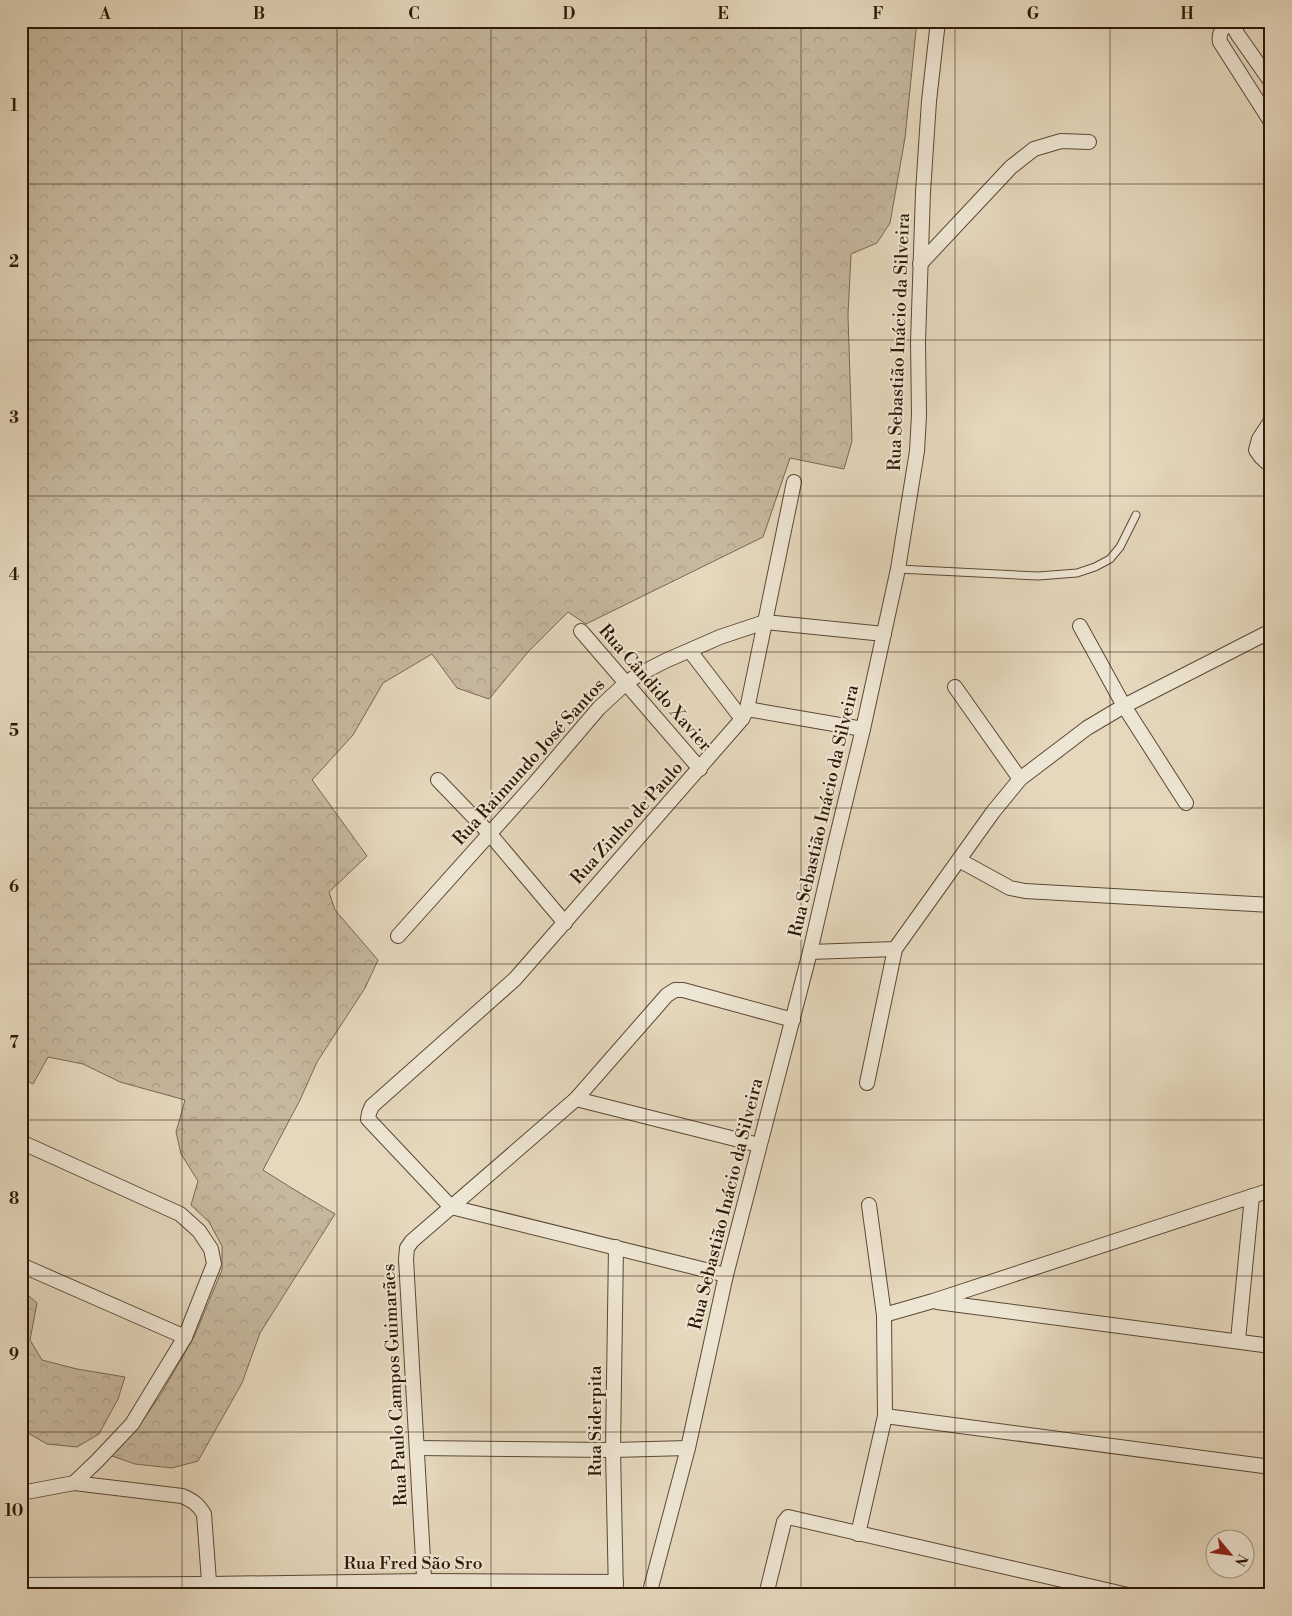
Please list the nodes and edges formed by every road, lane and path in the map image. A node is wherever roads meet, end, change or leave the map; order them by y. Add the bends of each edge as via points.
1 (938, 21) edge
2 (1231, 21) edge
3 (1271, 82) edge
4 (1271, 122) edge
5 (1089, 142) dead end
6 (920, 264) junction
7 (1271, 421) edge
8 (1271, 466) edge
9 (794, 482) dead end
10 (1136, 515) dead end
11 (898, 569) junction
12 (765, 622) junction
13 (1080, 626) dead end
14 (581, 631) dead end
15 (1271, 631) edge
16 (884, 634) junction
17 (690, 651) junction
18 (626, 683) junction
19 (956, 687) dead end
20 (1124, 706) junction
21 (744, 714) junction
22 (863, 729) junction
23 (700, 769) junction
24 (1020, 779) junction
25 (438, 780) dead end
26 (1186, 803) dead end
27 (489, 833) junction
28 (959, 860) junction
29 (1271, 905) edge
30 (564, 923) junction
31 (398, 936) dead end
32 (895, 949) junction
33 (810, 952) junction
34 (793, 1020) junction
35 (867, 1084) dead end
36 (576, 1099) junction
37 (21, 1142) edge
38 (759, 1145) junction
39 (1271, 1190) edge
40 (1252, 1196) junction
41 (869, 1205) dead end
42 (451, 1207) junction
43 (616, 1247) junction
44 (21, 1266) edge
45 (726, 1275) junction
46 (932, 1301) junction
47 (884, 1315) junction
48 (185, 1337) junction
49 (1238, 1340) junction
50 (1271, 1346) edge
51 (885, 1416) junction
52 (417, 1448) junction
53 (688, 1448) junction
54 (613, 1450) junction
55 (1271, 1467) edge
56 (74, 1483) junction
57 (21, 1493) edge
58 (858, 1534) junction
59 (24, 1588) edge
60 (424, 1588) edge
61 (616, 1588) edge
62 (210, 1589) edge
63 (649, 1595) edge
64 (766, 1595) edge
65 (1128, 1595) edge

1 - 6 street, Rua Sebastião Inácio da Silveira via 929,101
2 - 3 street
2 - 4 street via 1220,31 1220,42
5 - 6 street via 1061,141 1034,149 1011,166
6 - 11 street, Rua Sebastião Inácio da Silveira via 917,451
7 - 8 street via 1258,439 1256,450
9 - 12 street, Rua Zinho de Paulo
10 - 11 lane via 1120,547 1110,559 1076,573 1038,576
11 - 16 street, Rua Sebastião Inácio da Silveira
12 - 16 street, Rua Raimundo José Santos
12 - 17 street, Rua Raimundo José Santos
12 - 21 street, Rua Zinho de Paulo
13 - 20 street
14 - 18 street, Rua Cândido Xavier
15 - 20 street
16 - 22 street, Rua Sebastião Inácio da Silveira
17 - 18 street, Rua Raimundo José Santos
17 - 21 street
18 - 23 street, Rua Cândido Xavier
18 - 27 street, Rua Raimundo José Santos via 599,708
19 - 24 street
20 - 24 street via 1088,728
20 - 26 street
21 - 22 street
21 - 23 street, Rua Zinho de Paulo
22 - 33 street, Rua Sebastião Inácio da Silveira
23 - 30 street, Rua Zinho de Paulo
24 - 28 street
25 - 27 street
27 - 30 street
27 - 31 street, Rua Raimundo José Santos
28 - 29 street via 1010,888 1025,892
28 - 32 street
30 - 42 street, Rua Zinho de Paulo via 515,980 369,1112 368,1119
32 - 33 street
32 - 35 street
33 - 34 street, Rua Sebastião Inácio da Silveira
34 - 36 street, Rua Paulo Campos Guimarães via 675,990 667,995
34 - 38 street, Rua Sebastião Inácio da Silveira
36 - 38 street
36 - 42 street, Rua Paulo Campos Guimarães
37 - 48 street via 180,1214 199,1231 211,1249 214,1264
38 - 45 street, Rua Sebastião Inácio da Silveira
39 - 40 street
40 - 46 street
40 - 49 street
41 - 47 street
42 - 43 street
42 - 52 street, Rua Paulo Campos Guimarães via 407,1248
43 - 45 street
43 - 54 street, Rua Siderpita
44 - 48 street
45 - 53 street, Rua Sebastião Inácio da Silveira
46 - 47 street
46 - 49 street
47 - 51 street
48 - 56 street via 132,1424
49 - 50 street
51 - 55 street
51 - 58 street
52 - 54 street
52 - 60 street, Rua Paulo Campos Guimarães
53 - 54 street
53 - 63 street, Rua Sebastião Inácio da Silveira
54 - 61 street, Rua Siderpita
56 - 57 street
56 - 62 street via 182,1496 193,1501 204,1514
58 - 64 street via 788,1517
58 - 65 street
59 - 62 street, Rua Fred São Sro
60 - 61 street, Rua Fred São Sro
60 - 62 street, Rua Fred São Sro

